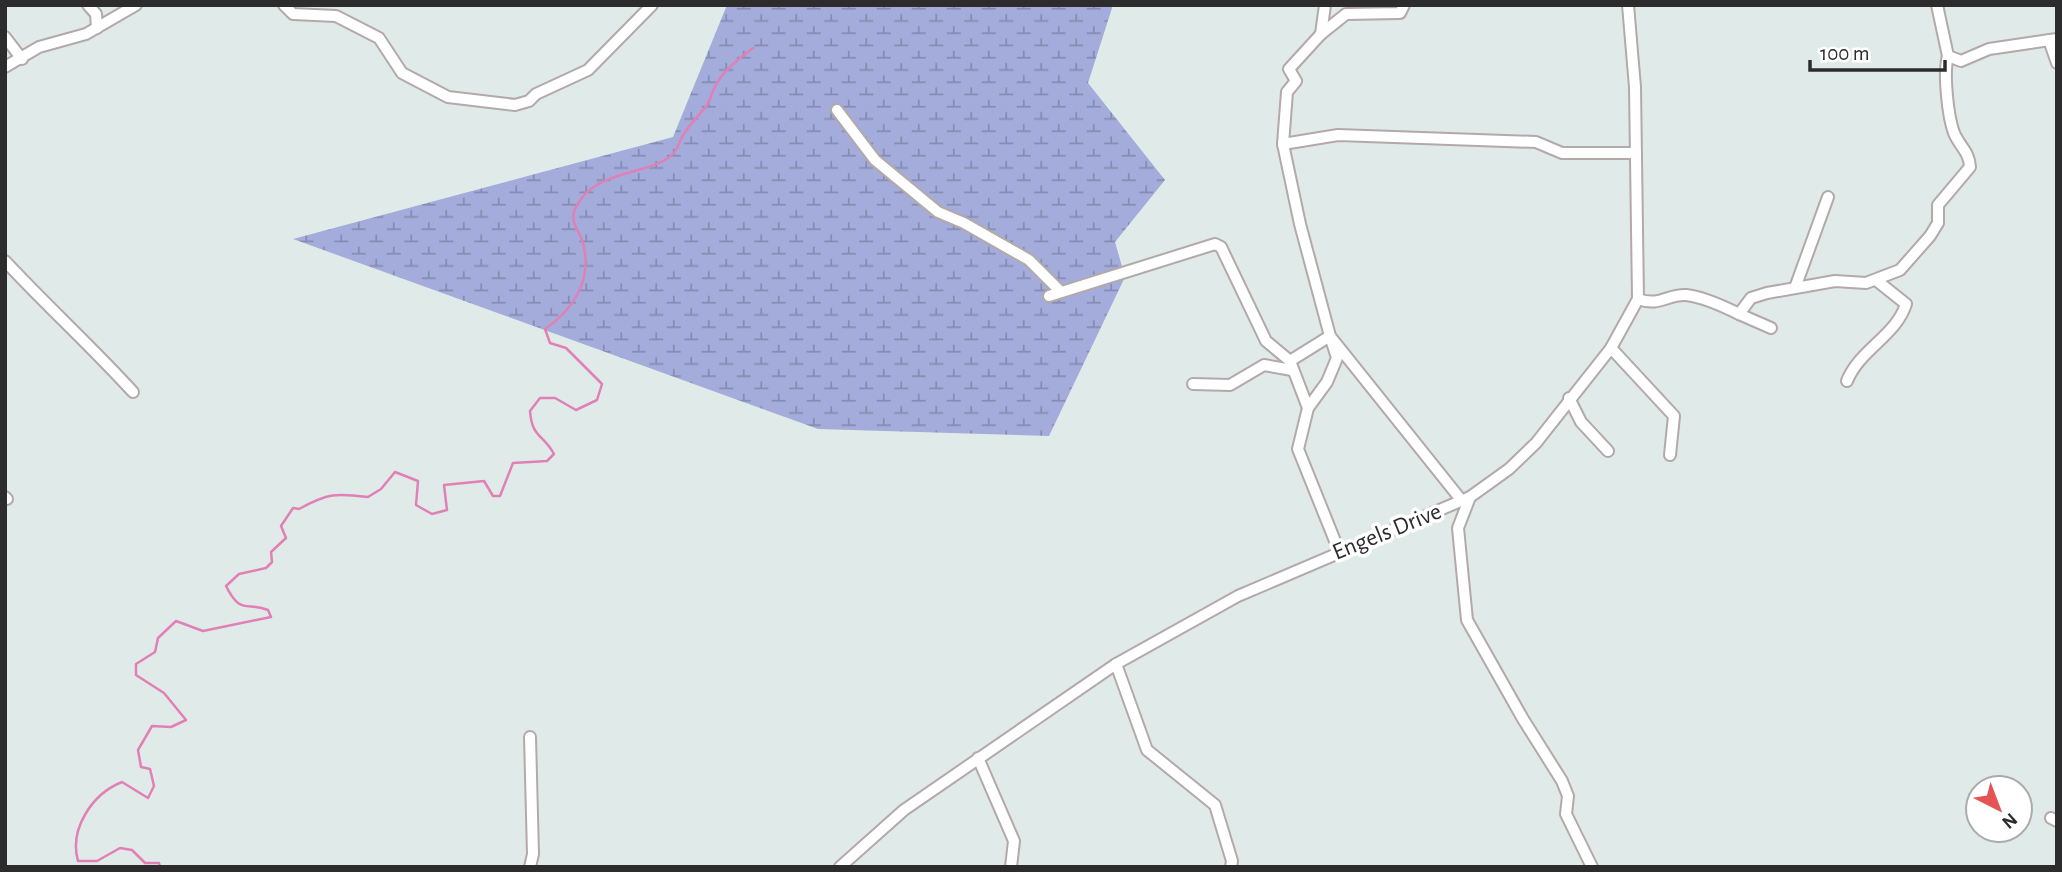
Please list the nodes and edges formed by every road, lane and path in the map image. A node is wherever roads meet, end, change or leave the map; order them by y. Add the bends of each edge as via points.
1 (89, 5) edge
2 (136, 5) edge
3 (284, 5) edge
4 (652, 5) edge
5 (1325, 5) edge
6 (1404, 5) edge
7 (1628, 5) edge
8 (1937, 5) edge
9 (97, 28) junction
10 (1321, 34) junction
11 (5, 37) edge
12 (2053, 40) edge
13 (1948, 56) junction
14 (22, 59) junction
15 (2057, 63) edge
16 (5, 67) edge
17 (837, 110) dead end
18 (1283, 144) junction
19 (1636, 153) junction
20 (1828, 197) dead end
21 (5, 261) edge
22 (1876, 280) junction
23 (1795, 288) junction
24 (1061, 292) junction
25 (1049, 296) dead end
26 (1637, 299) junction
27 (1739, 314) junction
28 (1771, 328) dead end
29 (1331, 336) junction
30 (1611, 348) junction
31 (1291, 365) junction
32 (1847, 381) dead end
33 (1193, 384) dead end
34 (133, 392) dead end
35 (1569, 398) junction
36 (1308, 408) junction
37 (1608, 451) dead end
38 (1670, 455) dead end
39 (1466, 499) junction
40 (1339, 551) junction
41 (1116, 664) junction
42 (530, 737) dead end
43 (978, 758) junction
44 (530, 867) edge
45 (840, 867) edge
46 (1011, 867) edge
47 (1231, 867) edge
48 (1591, 867) edge

1 - 9 street
2 - 9 street
3 - 4 street via 293,14 336,16 379,38 402,73 448,97 515,105 529,102 536,94 588,69
5 - 10 street
6 - 10 street via 1400,13 1346,14
7 - 19 street, Engels Drive
8 - 13 street
9 - 14 street via 38,47
10 - 18 street via 1289,69 1296,81 1287,92
11 - 14 street
12 - 13 street via 1989,49 1962,61
12 - 15 street
13 - 22 street via 1944,69 1954,132 1969,152 1970,167 1938,205 1938,223 1930,236 1900,270
14 - 16 street
17 - 24 street via 875,160 938,212 1030,260
18 - 19 street via 1338,135 1536,142 1562,153
18 - 29 street
19 - 26 street, Engels Drive
20 - 23 street
21 - 34 street
22 - 23 street
22 - 32 street via 1906,304 1900,322 1854,363
23 - 27 street via 1751,299
24 - 25 street
24 - 31 street via 1215,244 1222,247 1266,341
26 - 27 street via 1660,302 1685,295
26 - 30 street, Engels Drive
27 - 28 street
29 - 31 street
29 - 36 street via 1336,358
29 - 39 street
30 - 35 street, Engels Drive
30 - 38 street via 1674,416
31 - 33 street via 1264,365 1230,385
31 - 36 street
35 - 37 street via 1581,422
35 - 39 street, Engels Drive via 1509,469
36 - 40 street via 1298,449
39 - 40 street, Engels Drive
39 - 48 street via 1458,527 1467,620 1562,781 1568,796 1566,814
40 - 41 street, Engels Drive via 1238,596
41 - 43 street, Engels Drive
41 - 47 street via 1147,750 1215,805
42 - 44 street
43 - 45 street, Engels Drive via 904,810
43 - 46 street via 1014,841

